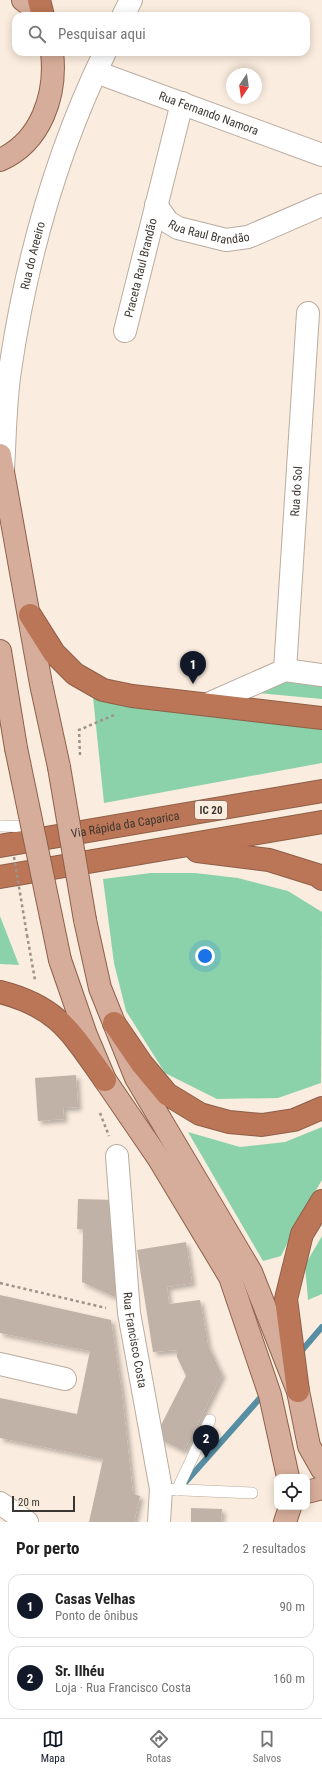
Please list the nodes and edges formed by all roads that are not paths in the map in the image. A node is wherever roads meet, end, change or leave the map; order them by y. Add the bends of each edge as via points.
1 (23, 0) edge
2 (39, 0) edge
3 (130, 0) edge
4 (36, 12) edge
5 (42, 12) edge
6 (125, 12) edge
7 (52, 56) edge
8 (103, 56) edge
9 (96, 72) junction
10 (182, 103) junction
11 (322, 155) edge
12 (8, 156) edge
13 (0, 175) edge
14 (156, 205) junction
15 (322, 205) edge
16 (308, 313) dead end
17 (125, 331) dead end
18 (1, 462) edge
19 (30, 615) junction
20 (0, 651) edge
21 (285, 670) junction
22 (322, 675) edge
23 (208, 704) junction
24 (322, 718) edge
25 (322, 791) edge
26 (322, 822) edge
27 (0, 826) edge
28 (99, 829) junction
29 (0, 846) edge
30 (166, 848) junction
31 (0, 877) edge
32 (322, 879) edge
33 (0, 992) edge
34 (114, 1023) junction
35 (105, 1080) junction
36 (322, 1108) edge
37 (117, 1156) road end
38 (322, 1201) edge
39 (0, 1364) edge
40 (65, 1380) dead end
41 (298, 1391) junction
42 (210, 1420) dead end
43 (322, 1469) edge
44 (287, 1474) edge
45 (322, 1488) edge
46 (169, 1489) junction
47 (310, 1491) edge
48 (252, 1493) dead end
49 (0, 1503) edge
50 (27, 1522) edge
51 (159, 1522) edge

1 - 4 main road
2 - 5 highway
3 - 6 street
7 - 12 main road via 52,82 41,123 25,144
8 - 9 street, Rua do Areeiro
9 - 10 street, Rua Fernando Namora
9 - 18 street, Rua do Areeiro via 64,154 27,281 10,371
10 - 11 street, Rua Fernando Namora
10 - 14 street, Rua Raul Brandão
12 - 13 main road
14 - 15 street, Rua Raul Brandão via 168,222 178,228 226,240 248,237
14 - 17 street, Praceta Raul Brandão
16 - 21 street, Rua do Sol
18 - 19 main road
19 - 23 highway via 54,653 75,674 104,690 132,696
19 - 34 main road, bridge via 85,920 100,988
20 - 35 main road, bridge via 16,748 60,960
21 - 22 street
21 - 23 street
23 - 24 highway
25 - 28 highway, Via Rápida da Caparica / IC 20
26 - 30 highway
27 - 28 lane
28 - 29 highway, Via Rápida da Caparica / IC 20
30 - 31 highway
30 - 32 highway via 269,860 317,875
33 - 35 highway via 20,997 50,1013 66,1026
34 - 36 highway via 142,1064 167,1094 200,1114 228,1122 262,1126 294,1120
34 - 41 main road via 136,1078 251,1272
35 - 44 main road via 158,1159 230,1277 270,1395
37 - 46 street, Rua Francisco Costa via 129,1313
38 - 41 highway via 302,1234 286,1299
39 - 40 street
41 - 43 main road via 309,1446
42 - 46 lane
45 - 47 main road
46 - 48 lane
46 - 51 street, Rua Francisco Costa
49 - 50 street

